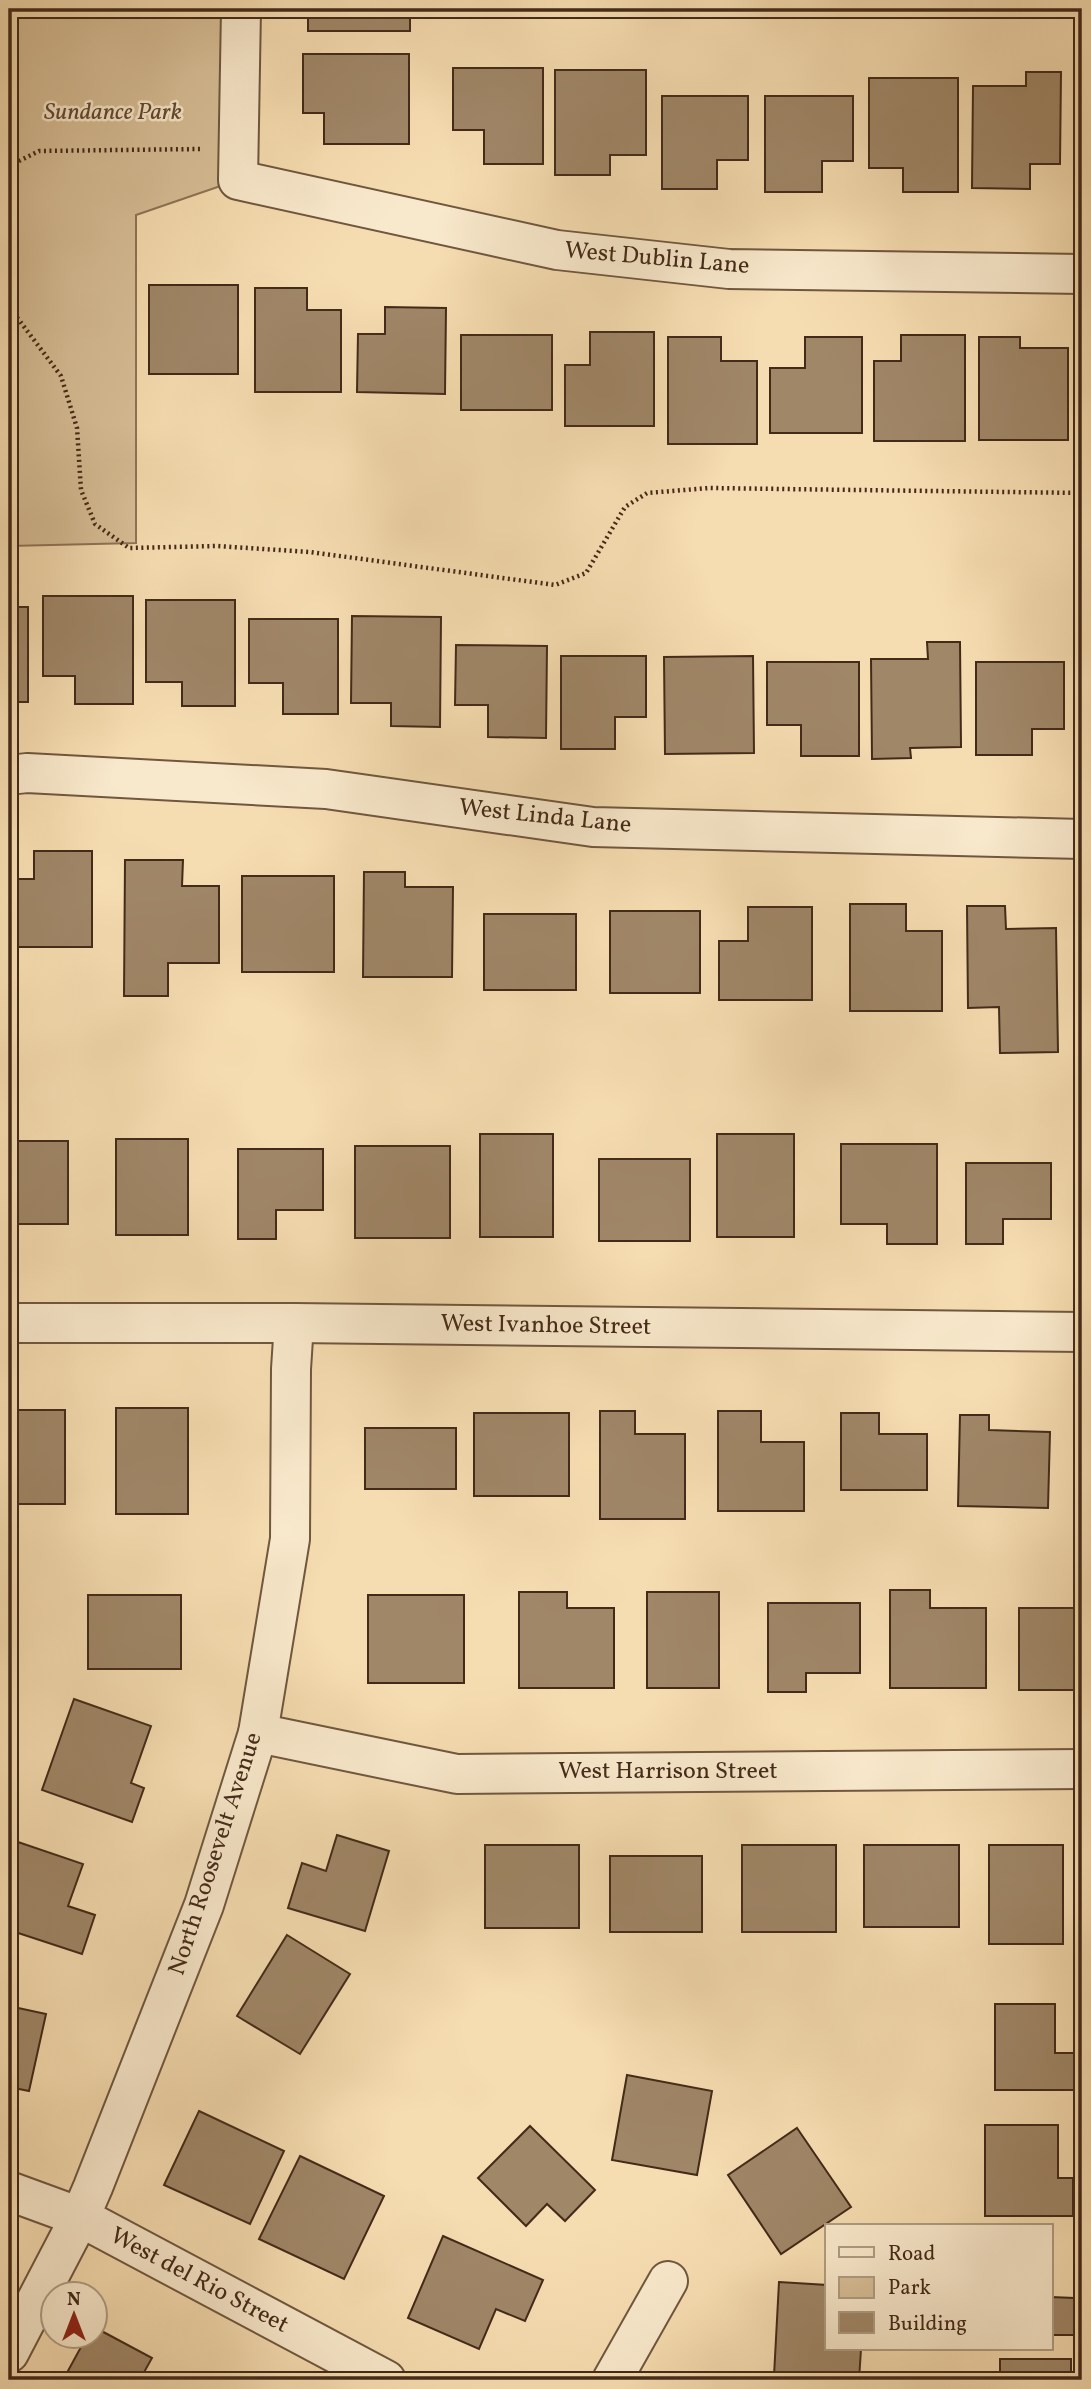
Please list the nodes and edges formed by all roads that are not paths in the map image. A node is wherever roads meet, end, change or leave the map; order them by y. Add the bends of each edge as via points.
1 (241, 9) edge
2 (1082, 274) edge
3 (9, 775) edge
4 (1082, 839) edge
5 (9, 1323) edge
6 (294, 1323) junction
7 (1082, 1332) edge
8 (258, 1733) junction
9 (1082, 1769) edge
10 (9, 2191) edge
11 (80, 2217) junction
12 (668, 2281) dead end
13 (9, 2353) edge
14 (386, 2380) edge
15 (612, 2380) edge

1 - 2 street, West Dublin Lane via 239,164 557,250 729,269
3 - 4 street, West Linda Lane via 326,789 593,827
5 - 6 street, West Ivanhoe Street
6 - 7 street, West Ivanhoe Street
6 - 8 street, North Roosevelt Avenue via 290,1539
8 - 9 street, West Harrison Street via 457,1774
8 - 11 street, North Roosevelt Avenue via 204,1905
10 - 11 street, West del Rio Street
11 - 13 street, North Roosevelt Avenue
11 - 14 street, West del Rio Street
12 - 15 street

